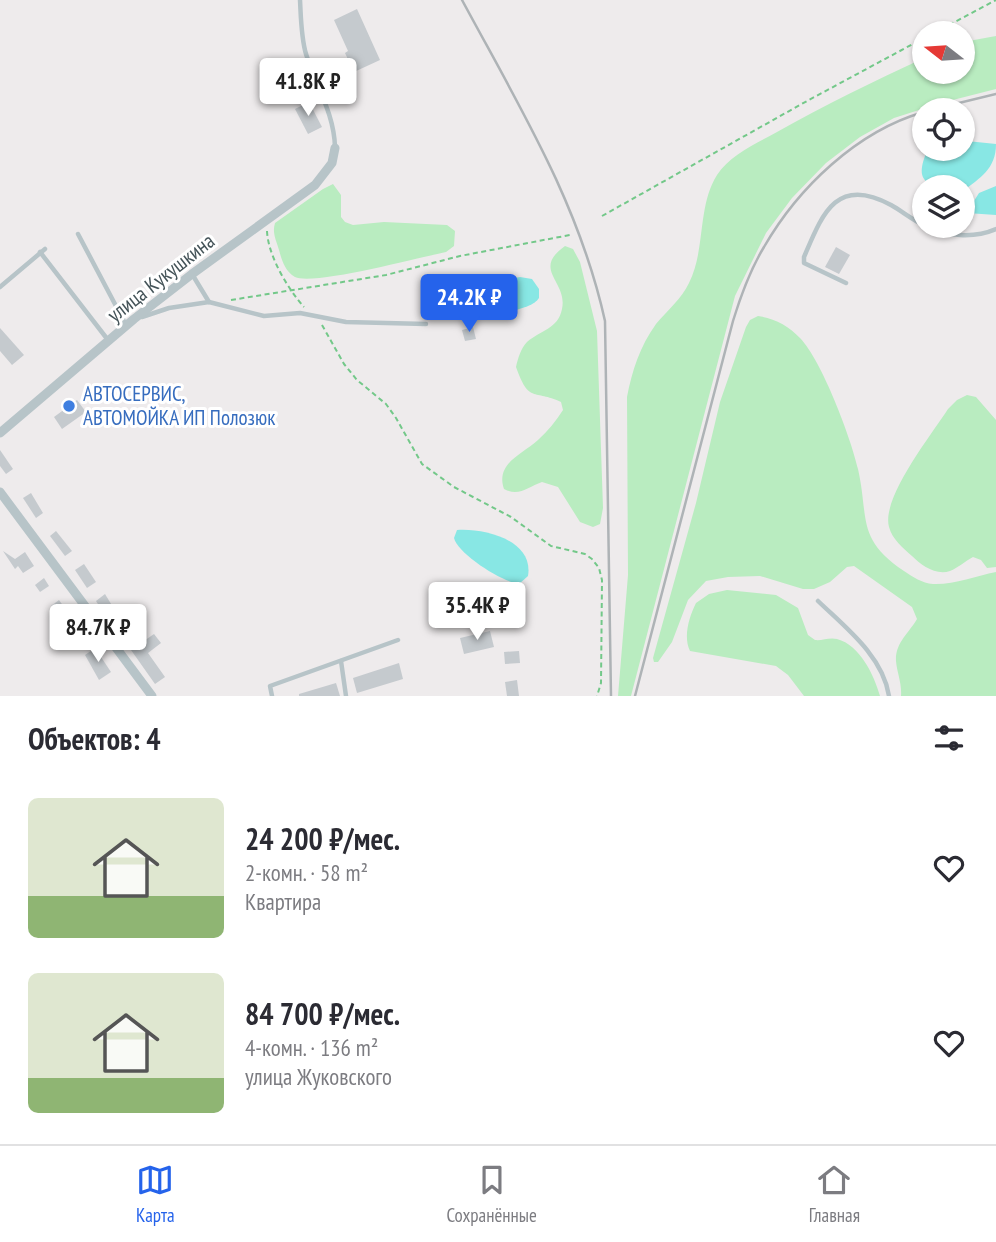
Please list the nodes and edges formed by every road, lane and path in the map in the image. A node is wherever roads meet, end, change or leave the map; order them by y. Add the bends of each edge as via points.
1 (300, 0) edge
2 (996, 0) edge
3 (957, 21) edge
4 (912, 44) edge
5 (335, 148) joint
6 (602, 216) dead end
7 (912, 218) edge
8 (267, 219) junction
9 (996, 229) edge
10 (78, 234) dead end
11 (975, 234) edge
12 (570, 235) dead end
13 (192, 274) junction
14 (846, 283) dead end
15 (0, 286) edge
16 (290, 291) junction
17 (227, 301) dead end
18 (209, 302) junction
19 (314, 316) junction
20 (130, 323) junction
21 (426, 324) dead end
22 (109, 341) junction
23 (0, 433) edge
24 (0, 492) edge
25 (818, 601) dead end
26 (398, 640) dead end
27 (341, 661) junction
28 (152, 696) edge
29 (272, 696) edge
30 (346, 696) edge
31 (597, 696) edge
32 (889, 696) edge

1 - 5 lane via 306,55 328,107
2 - 3 path
4 - 6 path
5 - 8 street, улица Кукушкина via 332,163 315,185
7 - 14 lane via 879,199 857,195 838,200 821,217 804,263
8 - 13 street, улица Кукушкина
8 - 16 path via 267,238
9 - 11 lane
10 - 20 lane
12 - 16 path
13 - 18 lane
13 - 20 street, улица Кукушкина
15 - 22 lane via 42,251
16 - 17 path
16 - 19 path
18 - 19 lane via 264,316
18 - 20 lane via 169,309
19 - 21 lane via 346,322
19 - 31 path via 357,380 386,404 422,464 551,546 573,550 599,568 601,683
20 - 22 street, улица Кукушкина
22 - 23 street, улица Кукушкина
24 - 28 street
25 - 32 lane via 871,656
26 - 27 lane
27 - 29 lane via 270,686
27 - 30 lane

